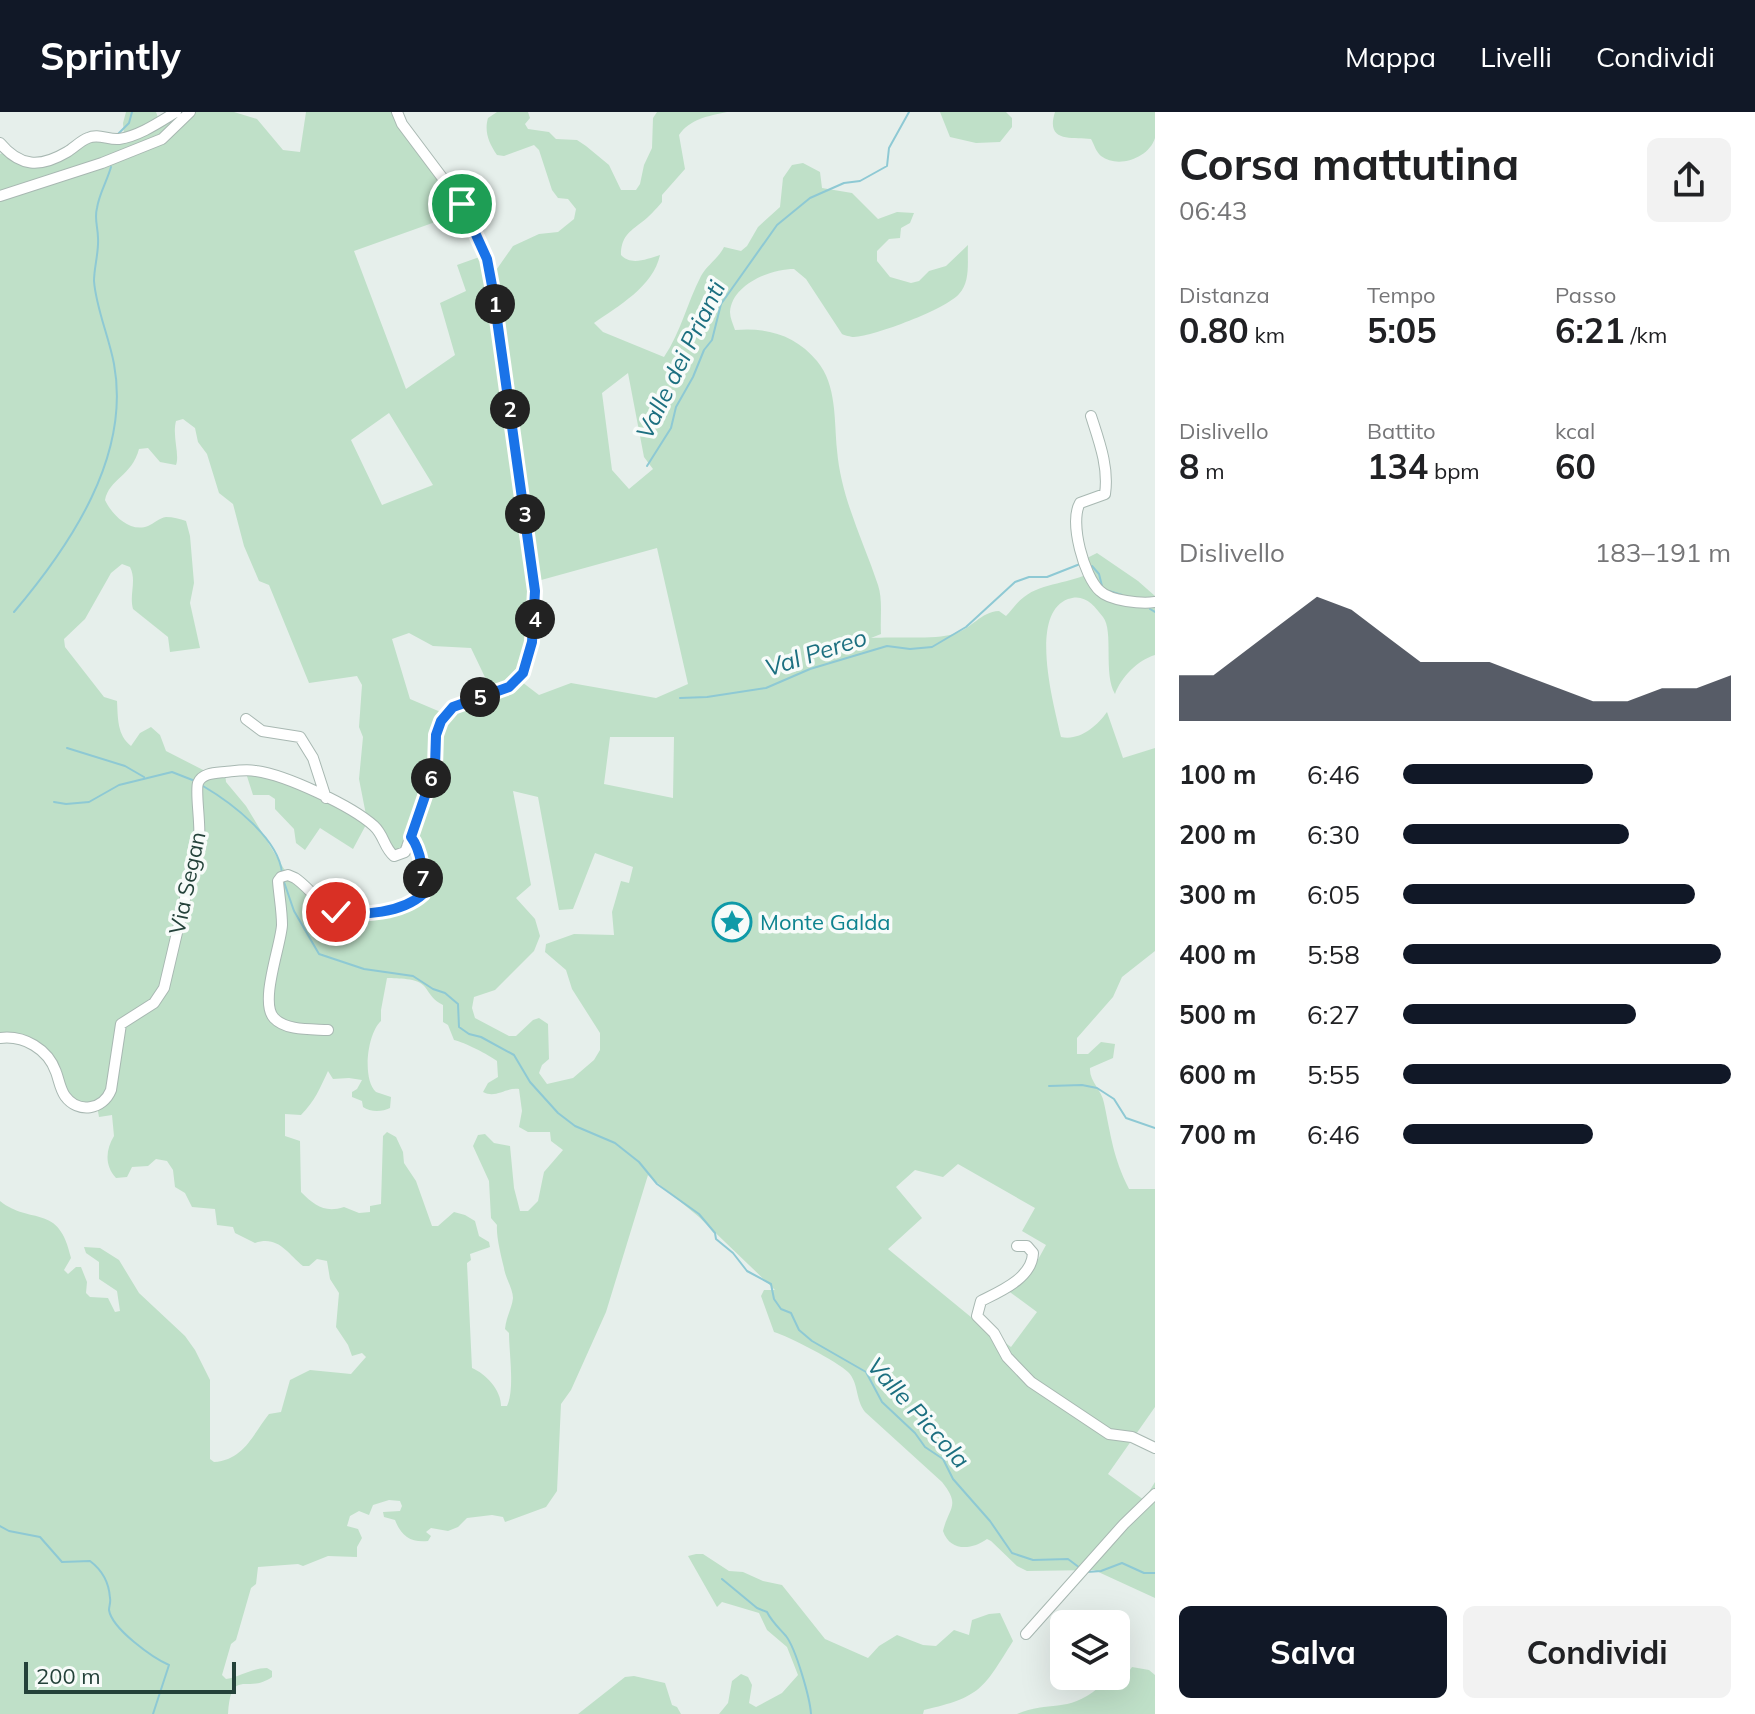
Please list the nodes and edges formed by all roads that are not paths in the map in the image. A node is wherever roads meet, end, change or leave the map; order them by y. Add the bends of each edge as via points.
1 (176, 112) edge
2 (190, 112) edge
3 (397, 112) edge
4 (407, 112) edge
5 (402, 124) junction
6 (0, 143) edge
7 (0, 196) edge
8 (1091, 416) dead end
9 (1155, 602) edge
10 (246, 719) dead end
11 (326, 798) junction
12 (411, 837) junction
13 (328, 1030) dead end
14 (0, 1038) edge
15 (1017, 1246) dead end
16 (1155, 1448) edge
17 (1155, 1494) edge
18 (1026, 1634) dead end

1 - 6 street via 132,136 114,140 97,135 36,163 11,156
2 - 7 street via 162,139
3 - 5 street
4 - 5 street
5 - 12 street via 462,204 487,259 535,591 532,642 523,673 509,687 453,707 441,721 435,767
8 - 9 street via 1107,482 1105,494 1080,503 1076,511 1080,551 1101,592
10 - 11 street via 262,731 300,737
11 - 12 street, Via Segan via 373,824 394,856 405,852
11 - 14 street, Via Segan via 252,770 205,775 197,786 199,839 164,988 154,1003 121,1024 108,1098 92,1108 78,1107 67,1099 42,1050
12 - 13 street via 424,886 416,900 373,913 336,912 295,878 288,875 278,881 282,927 270,1012 288,1026
15 - 16 street via 1027,1246 1032,1263 1021,1277 981,1301 977,1316 1031,1382 1109,1434
17 - 18 street

